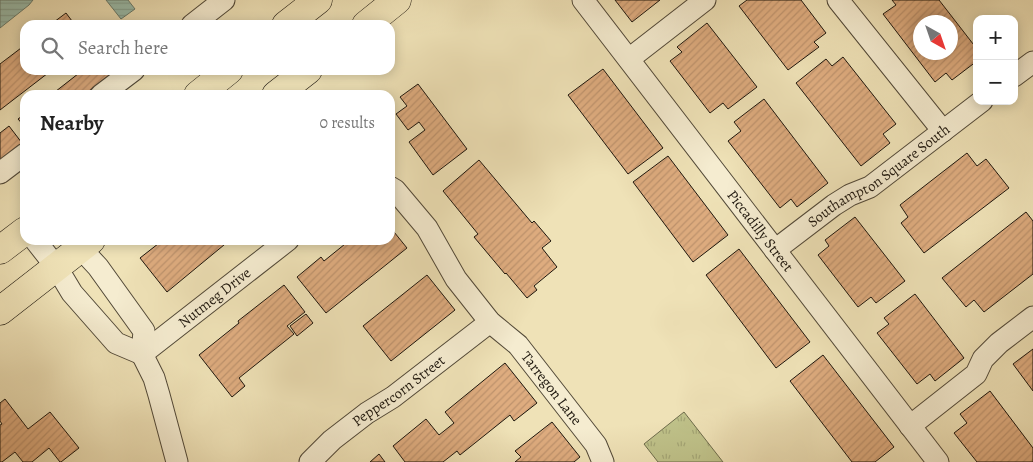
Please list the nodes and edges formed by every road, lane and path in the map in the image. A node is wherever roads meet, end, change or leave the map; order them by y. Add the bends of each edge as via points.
1 (224, 0) edge
2 (318, 0) edge
3 (398, 0) edge
4 (583, 0) edge
5 (705, 0) edge
6 (838, 0) edge
7 (198, 20) edge
8 (292, 20) edge
9 (372, 20) edge
10 (629, 60) junction
11 (1033, 62) edge
12 (1018, 73) edge
13 (128, 75) edge
14 (223, 75) edge
15 (302, 75) edge
16 (108, 90) edge
17 (204, 90) edge
18 (282, 90) edge
19 (977, 105) edge
20 (943, 132) junction
21 (20, 158) edge
22 (0, 174) edge
23 (395, 190) edge
24 (20, 235) edge
25 (39, 245) edge
26 (80, 245) edge
27 (83, 245) edge
28 (282, 245) edge
29 (0, 250) edge
30 (775, 250) junction
31 (57, 268) junction
32 (0, 312) edge
33 (1033, 317) edge
34 (490, 322) junction
35 (142, 354) junction
36 (910, 426) junction
37 (177, 462) edge
38 (310, 462) edge
39 (602, 462) edge
40 (938, 462) edge

1 - 7 street
2 - 8 main road
3 - 9 main road
4 - 10 street, Piccadilly Street
5 - 10 street
6 - 20 street
10 - 30 street, Piccadilly Street
11 - 12 street
13 - 16 street
14 - 17 main road
15 - 18 main road
19 - 20 street, Southampton Square South
20 - 30 street, Southampton Square South via 870,187 834,205
21 - 22 street
23 - 34 street via 427,228 456,279
24 - 29 main road
25 - 31 street
26 - 31 main road
27 - 35 street via 144,331
28 - 35 street, Nutmeg Drive
30 - 36 street, Piccadilly Street
31 - 32 main road
31 - 35 street via 72,293 116,343
33 - 36 street via 983,359 976,374
34 - 38 street, Peppercorn Street via 394,397 332,440
34 - 39 street, Tarregon Lane via 518,345 596,445
35 - 37 street via 160,395
36 - 40 street, Piccadilly Street

